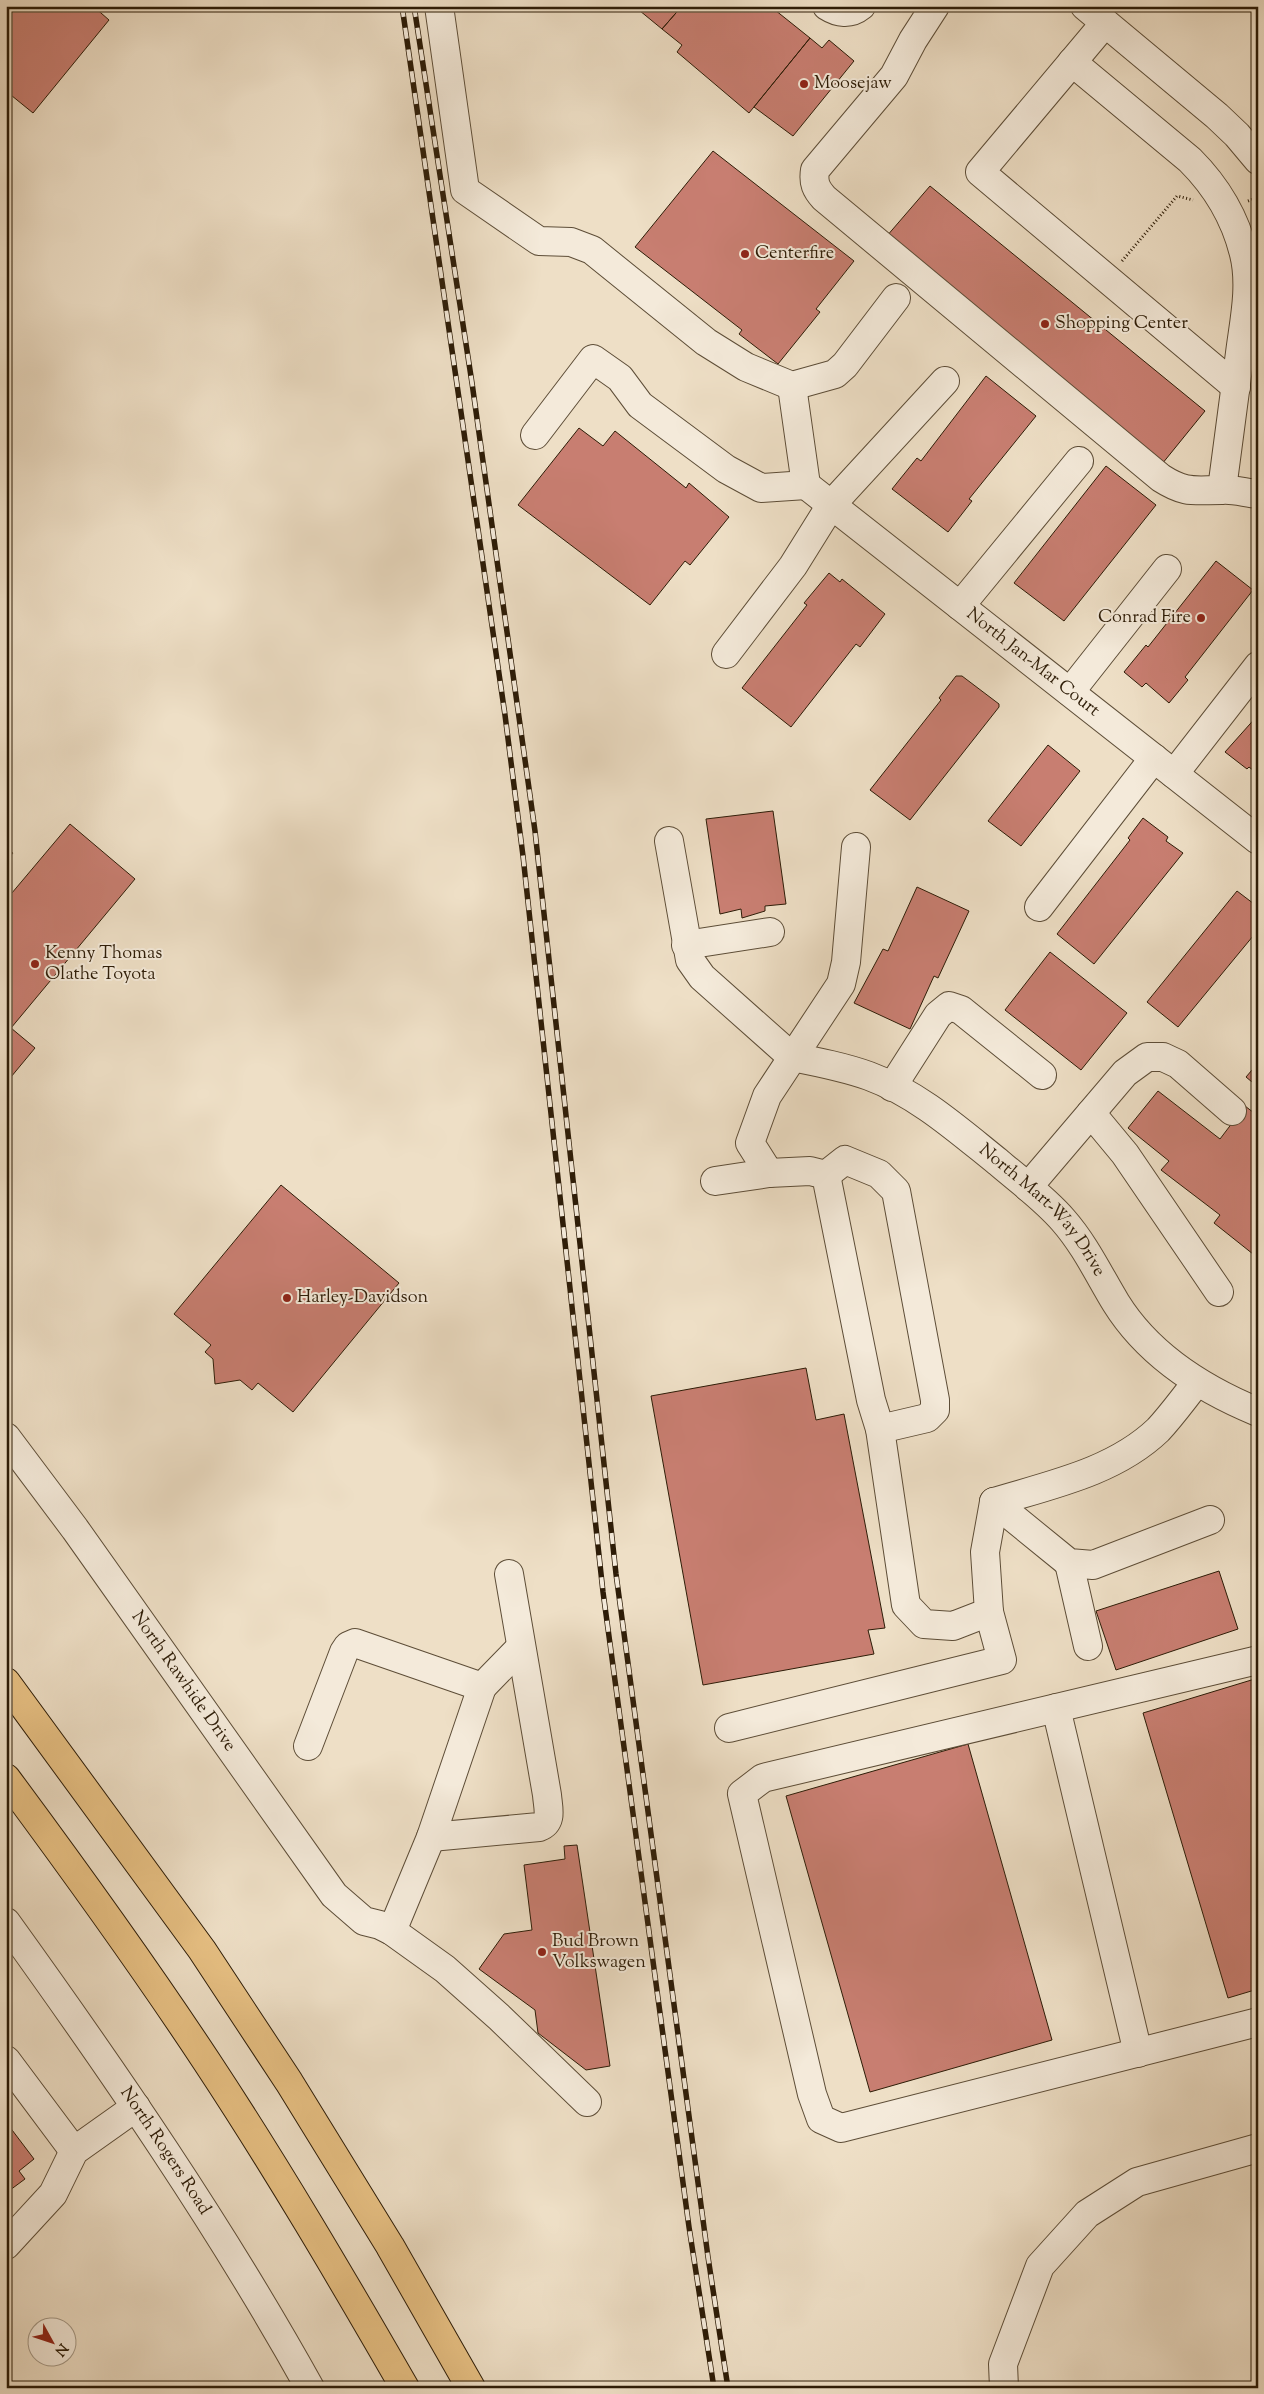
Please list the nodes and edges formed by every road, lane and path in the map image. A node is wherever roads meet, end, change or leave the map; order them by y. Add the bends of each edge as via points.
1 (439, 6) edge
2 (827, 6) edge
3 (860, 6) edge
4 (936, 6) edge
5 (1085, 6) edge
6 (1105, 23) junction
7 (1072, 62) junction
8 (1258, 160) edge
9 (1258, 197) edge
10 (1195, 201) dead end
11 (1228, 210) junction
12 (1104, 276) junction
13 (896, 298) dead end
14 (945, 381) dead end
15 (792, 386) junction
16 (1236, 387) junction
17 (536, 435) dead end
18 (1079, 461) dead end
19 (806, 485) junction
20 (1222, 490) junction
21 (1258, 494) edge
22 (831, 504) junction
23 (1167, 569) dead end
24 (960, 606) junction
25 (726, 654) dead end
26 (1258, 666) edge
27 (1070, 692) junction
28 (1164, 766) junction
29 (1258, 840) edge
30 (670, 841) dead end
31 (856, 847) dead end
32 (1039, 908) dead end
33 (770, 932) dead end
34 (686, 945) junction
35 (792, 1057) junction
36 (1042, 1075) dead end
37 (892, 1087) junction
38 (1232, 1111) dead end
39 (1091, 1113) junction
40 (769, 1173) junction
41 (826, 1175) junction
42 (715, 1181) dead end
43 (1028, 1187) junction
44 (1219, 1292) dead end
45 (1197, 1382) junction
46 (1258, 1412) edge
47 (880, 1429) junction
48 (6, 1437) edge
49 (994, 1502) junction
50 (1210, 1520) dead end
51 (1069, 1563) junction
52 (508, 1574) dead end
53 (989, 1612) junction
54 (1088, 1646) dead end
55 (521, 1647) junction
56 (1258, 1660) edge
57 (6, 1682) edge
58 (482, 1687) junction
59 (1056, 1708) junction
60 (730, 1728) dead end
61 (308, 1746) dead end
62 (6, 1778) edge
63 (431, 1837) junction
64 (6, 1922) edge
65 (392, 1931) junction
66 (1258, 2022) edge
67 (1138, 2053) junction
68 (6, 2060) edge
69 (587, 2102) dead end
70 (136, 2107) junction
71 (1258, 2148) edge
72 (74, 2151) junction
73 (6, 2245) edge
74 (310, 2388) edge
75 (405, 2388) edge
76 (471, 2388) edge
77 (1004, 2388) edge

1 - 15 street via 465,190 539,241 570,242 592,250 706,342 746,367
2 - 3 street via 843,13
4 - 20 street via 894,76 815,170 816,189 1160,478 1189,491
5 - 6 street
6 - 7 street
6 - 8 street via 1217,116
7 - 11 street via 1190,160 1207,177
7 - 12 street via 980,172
9 - 11 path
10 - 12 path via 1178,196 1121,263
11 - 16 street via 1245,256 1247,278
12 - 16 street
13 - 15 street via 835,374
14 - 22 street
15 - 19 street
16 - 20 street
17 - 19 street via 593,359 620,378 640,405 726,469 761,488
18 - 24 street
19 - 22 street, North Jan-Mar Court
20 - 21 street
22 - 24 street, North Jan-Mar Court
22 - 25 street via 793,566
23 - 27 street
24 - 27 street, North Jan-Mar Court
26 - 28 street
27 - 28 street, North Jan-Mar Court
28 - 29 street, North Jan-Mar Court
28 - 32 street
30 - 34 street
31 - 35 street via 846,962 841,984
33 - 34 street
34 - 35 street via 690,960 702,977
35 - 37 street, North Mart-Way Drive via 870,1076
35 - 40 street via 767,1096 750,1143
36 - 37 street via 961,1010 949,1006 938,1015
37 - 43 street, North Mart-Way Drive via 951,1124
38 - 39 street via 1178,1064 1162,1057 1147,1056 1125,1074
39 - 43 street
39 - 44 street via 1125,1154
40 - 41 street via 810,1171
40 - 42 street
41 - 47 street via 871,1400
41 - 47 street via 845,1160 879,1174 896,1191 935,1410 927,1418
43 - 45 street, North Mart-Way Drive via 1063,1220 1083,1246 1131,1325 1173,1366
45 - 46 street, North Mart-Way Drive
45 - 49 street via 1157,1430 1107,1464
47 - 53 street via 906,1605 924,1624 953,1626
48 - 65 street, North Rawhide Drive via 75,1529 334,1896 364,1921 380,1924
49 - 51 street
49 - 53 street via 985,1552
50 - 51 street via 1094,1566
51 - 54 street
52 - 55 street
53 - 60 street via 1002,1660
55 - 58 street
55 - 63 street via 549,1820 539,1827
56 - 59 street
57 - 76 highway via 207,1958 289,2082 390,2246
58 - 61 street via 355,1643 344,1652
58 - 63 street
59 - 67 street
59 - 67 street via 763,1778 742,1794 812,2094 821,2119 841,2128
62 - 75 highway via 140,1963 206,2061 329,2257
63 - 65 street
64 - 70 street, North Rogers Road
65 - 69 street via 445,1969
66 - 67 street
68 - 72 street
70 - 72 street
70 - 74 street, North Rogers Road
71 - 77 street via 1137,2182 1087,2214 1040,2266 1003,2364
72 - 73 street via 52,2194

